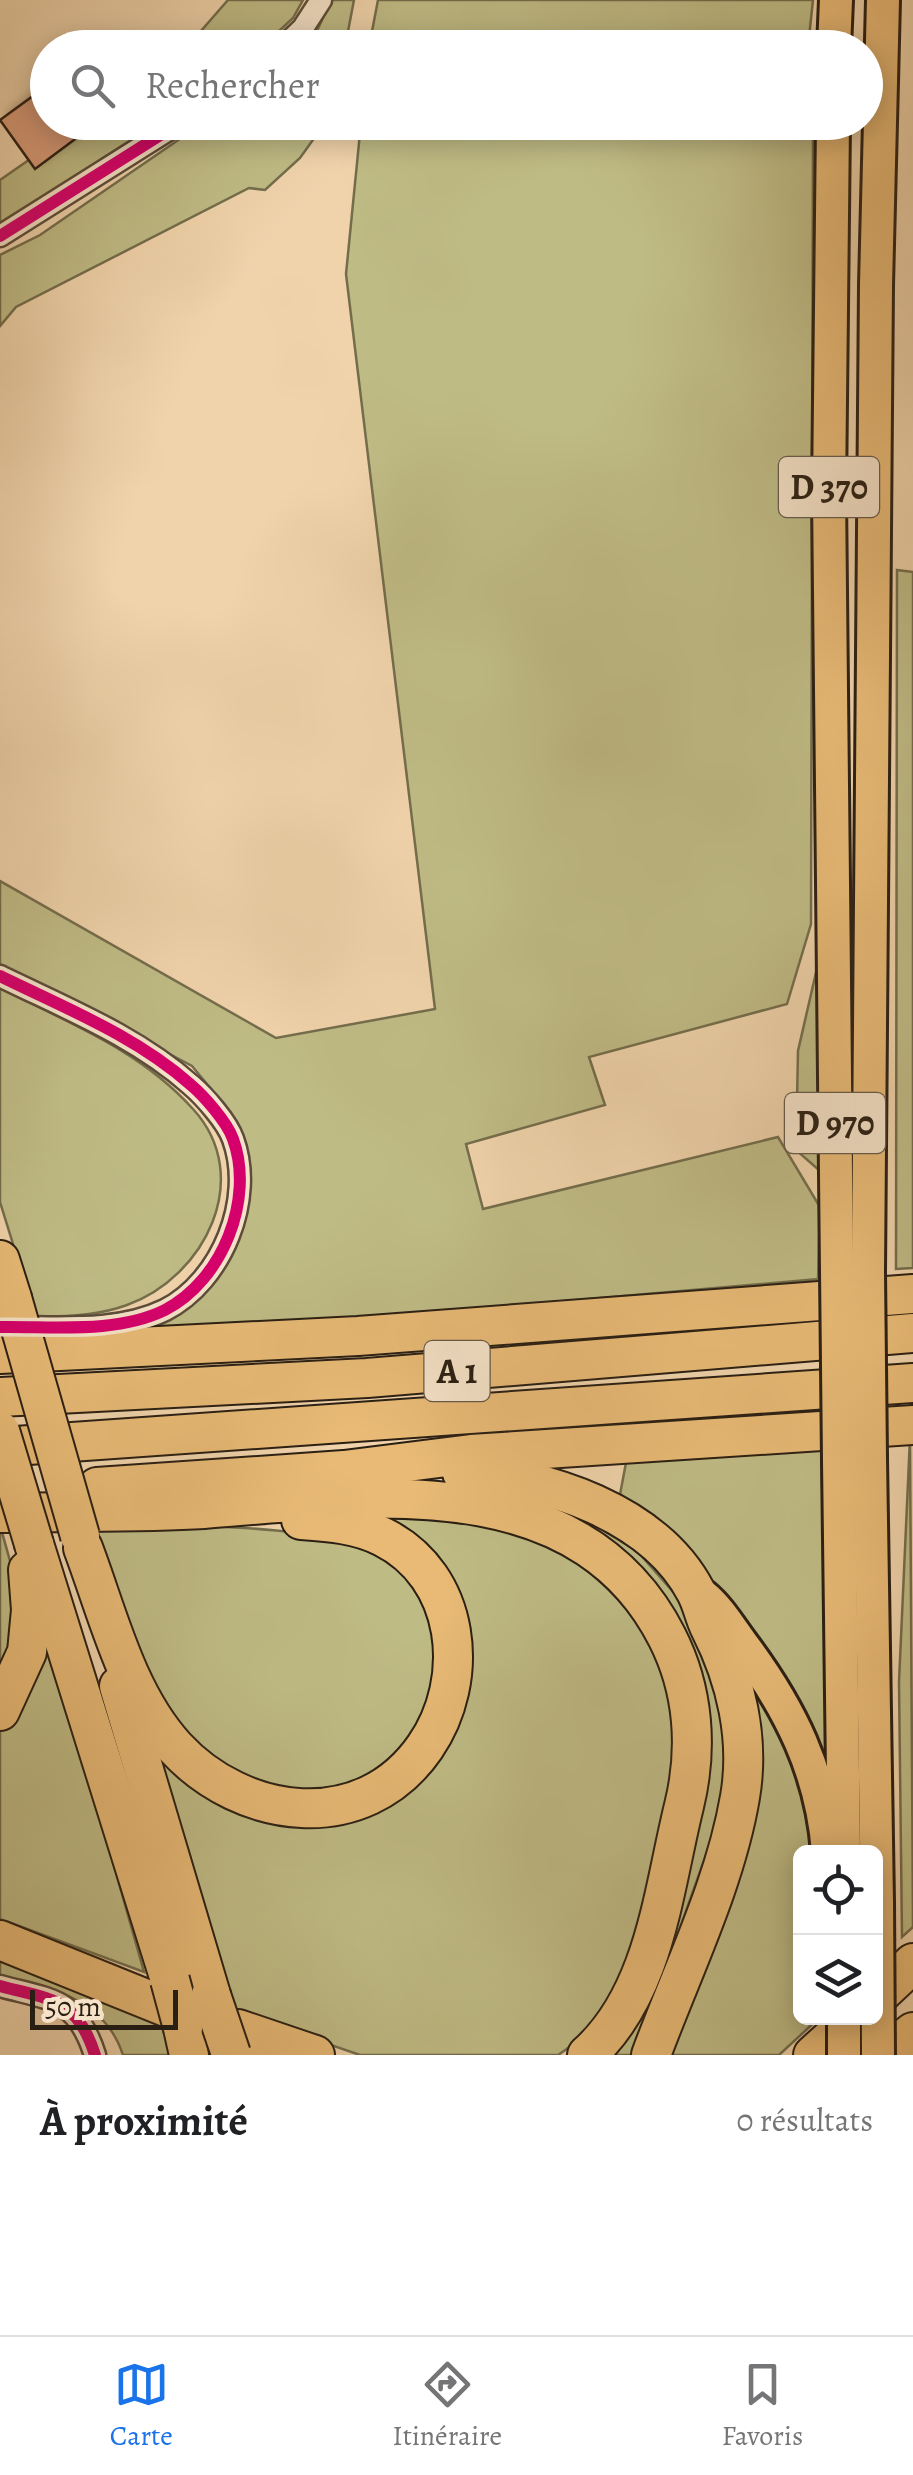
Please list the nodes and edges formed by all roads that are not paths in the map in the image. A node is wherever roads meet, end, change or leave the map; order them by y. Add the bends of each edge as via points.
1 (320, 0) edge
2 (821, 0) edge
3 (836, 0) edge
4 (884, 0) edge
5 (301, 30) edge
6 (820, 30) edge
7 (835, 30) edge
8 (883, 36) edge
9 (153, 140) edge
10 (830, 140) edge
11 (880, 140) edge
12 (0, 236) edge
13 (873, 962) joint
14 (834, 974) joint
15 (0, 976) edge
16 (0, 1260) edge
17 (852, 1272) junction
18 (913, 1294) edge
19 (6, 1313) edge
20 (913, 1333) edge
21 (0, 1354) edge
22 (913, 1383) edge
23 (0, 1397) edge
24 (913, 1426) edge
25 (0, 1431) edge
26 (0, 1447) edge
27 (855, 1459) junction
28 (344, 1470) junction
29 (0, 1493) edge
30 (204, 1508) junction
31 (0, 1512) edge
32 (82, 1542) junction
33 (34, 1544) junction
34 (695, 1590) junction
35 (0, 1711) edge
36 (827, 1845) edge
37 (844, 1845) edge
38 (874, 1845) edge
39 (878, 1935) edge
40 (0, 1940) edge
41 (913, 1964) edge
42 (0, 1986) edge
43 (160, 1990) junction
44 (883, 1992) edge
45 (844, 2025) edge
46 (846, 2025) edge
47 (913, 2032) edge
48 (186, 2042) edge
49 (241, 2054) edge
50 (95, 2055) edge
51 (315, 2055) edge
52 (587, 2055) edge
53 (651, 2055) edge
54 (813, 2055) edge
55 (844, 2055) edge
56 (882, 2055) edge

1 - 5 street
2 - 6 main road
3 - 7 main road
4 - 8 main road, D 370
9 - 12 street
10 - 14 main road, D 370
11 - 13 main road, D 370
13 - 17 main road, D 970
14 - 17 main road, D 970
15 - 19 street via 140,1046 194,1087 233,1138 238,1176 234,1224 220,1257 166,1310 114,1325
16 - 19 highway
17 - 27 main road, D 970, bridge
18 - 21 highway via 340,1337
19 - 32 highway, bridge
20 - 23 highway, A 1 via 367,1378
22 - 26 highway, A 1
24 - 28 highway via 471,1454
25 - 33 highway, bridge
27 - 37 main road, D 970
27 - 38 main road, D 970
28 - 29 highway
28 - 34 highway via 488,1474 556,1488 645,1536
30 - 31 highway
30 - 32 highway via 351,1526 382,1536 427,1572 452,1632 454,1673 446,1706 425,1747 370,1793 315,1809 253,1802 208,1777 174,1746 141,1696
30 - 52 highway via 404,1498 476,1505 538,1520 590,1549 656,1614 678,1659 693,1754 646,1961 629,2006
32 - 49 highway, bridge via 212,1995
33 - 35 highway via 27,1652
33 - 43 highway
34 - 36 main road via 744,1646 797,1727
34 - 53 highway via 740,1714 741,1793
39 - 56 main road, D 970, bridge
40 - 43 highway
41 - 44 highway
42 - 50 street via 65,2004 87,2030
43 - 48 highway, bridge
43 - 49 highway via 223,2030
43 - 51 highway
45 - 55 main road, bridge
46 - 54 highway
47 - 56 highway

